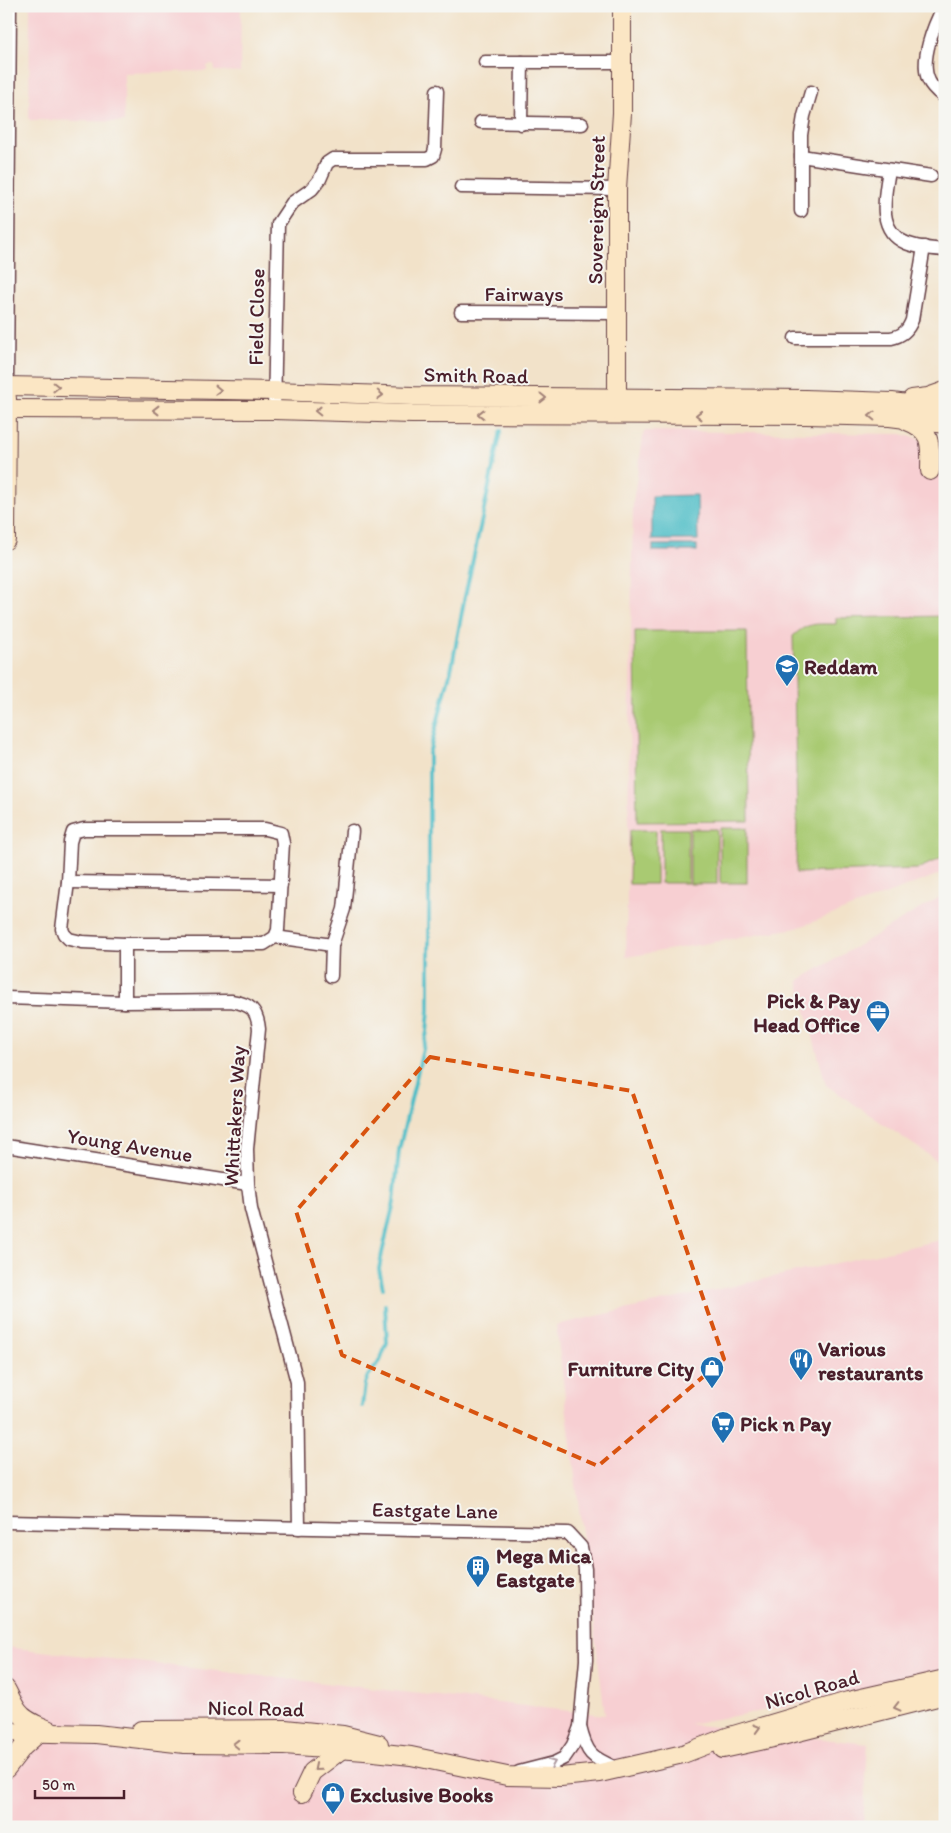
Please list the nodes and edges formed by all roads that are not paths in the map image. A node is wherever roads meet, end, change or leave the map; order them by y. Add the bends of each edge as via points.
1 (10, 6) edge
2 (622, 6) edge
3 (944, 6) edge
4 (485, 62) dead end
5 (522, 62) junction
6 (622, 62) junction
7 (436, 91) dead end
8 (811, 92) dead end
9 (945, 98) edge
10 (481, 122) dead end
11 (521, 124) junction
12 (582, 124) dead end
13 (802, 156) junction
14 (889, 170) junction
15 (931, 176) dead end
16 (461, 187) dead end
17 (617, 189) junction
18 (801, 211) dead end
19 (924, 247) junction
20 (945, 250) edge
21 (461, 312) dead end
22 (617, 313) junction
23 (795, 338) dead end
24 (6, 386) edge
25 (945, 390) edge
26 (274, 391) junction
27 (617, 407) junction
28 (945, 408) edge
29 (7, 409) edge
30 (274, 410) junction
31 (896, 410) junction
32 (945, 424) edge
33 (939, 472) edge
34 (6, 540) edge
35 (352, 831) dead end
36 (68, 882) junction
37 (281, 885) junction
38 (275, 937) junction
39 (125, 944) junction
40 (332, 945) junction
41 (331, 976) dead end
42 (6, 998) edge
43 (125, 1002) junction
44 (6, 1146) edge
45 (248, 1184) junction
46 (6, 1522) edge
47 (300, 1528) junction
48 (944, 1683) edge
49 (6, 1689) edge
50 (580, 1727) junction
51 (6, 1732) edge
52 (48, 1732) junction
53 (96, 1734) junction
54 (342, 1749) junction
55 (411, 1756) junction
56 (6, 1769) edge
57 (618, 1769) junction
58 (507, 1776) junction
59 (302, 1793) dead end

1 - 24 street
2 - 6 main road, Sovereign Street
3 - 9 street via 935,26 925,69 930,83
4 - 5 street
5 - 6 street
5 - 11 street
6 - 17 main road, Sovereign Street
7 - 26 street, Field Close via 433,156 427,159 333,160 327,163 312,189 292,203 278,224
8 - 13 street via 802,125
10 - 11 street
11 - 12 street
13 - 14 street
13 - 18 street
14 - 15 street
14 - 19 street via 884,204 890,229 906,243
16 - 17 street
17 - 22 main road, Sovereign Street
19 - 20 street
19 - 23 street via 912,320 904,333 891,338
21 - 22 street, Fairways
22 - 27 main road, Sovereign Street
24 -> 26 main road, Smith Road
24 - 29 main road
25 - 31 main road
26 -> 27 main road, Smith Road
26 - 30 street, Field Close
27 -> 30 main road, Smith Road via 412,414
27 - 31 main road, Smith Road via 805,400
28 - 31 main road, Smith Road
30 -> 29 main road, Smith Road
29 - 34 main road
31 - 32 main road, Smith Road
31 - 33 main road via 928,436
35 - 40 street via 344,909
36 - 37 street
36 - 37 street via 71,836 78,830 265,829 281,832
36 - 39 street via 62,920 64,934 74,941
37 - 38 street
38 - 39 street via 264,944
38 - 40 street
39 - 43 street
40 - 41 street
42 - 43 street, Whittakers Way
43 - 45 street, Whittakers Way via 231,1001 243,1003 254,1012 259,1029
44 - 45 street, Young Avenue
45 - 47 street, Whittakers Way via 251,1210 297,1382
46 - 47 street, Eastgate Lane
47 - 50 street, Eastgate Lane via 568,1533 581,1547 585,1569 586,1660
48 - 57 main road, Nicol Road via 848,1701 727,1737 695,1750
49 - 52 main road via 17,1710
50 - 57 street via 586,1750
58 -> 50 street, Eastgate Lane via 564,1758
51 - 52 main road, Nicol Road
52 - 53 main road, Nicol Road
52 - 56 main road via 23,1747
54 -> 53 main road, Nicol Road via 185,1744
53 - 55 main road, Nicol Road via 112,1731 286,1729 344,1735
54 - 55 main road, Nicol Road
54 -> 59 main road via 312,1772
55 - 58 main road, Nicol Road
57 - 58 main road, Nicol Road via 561,1777

